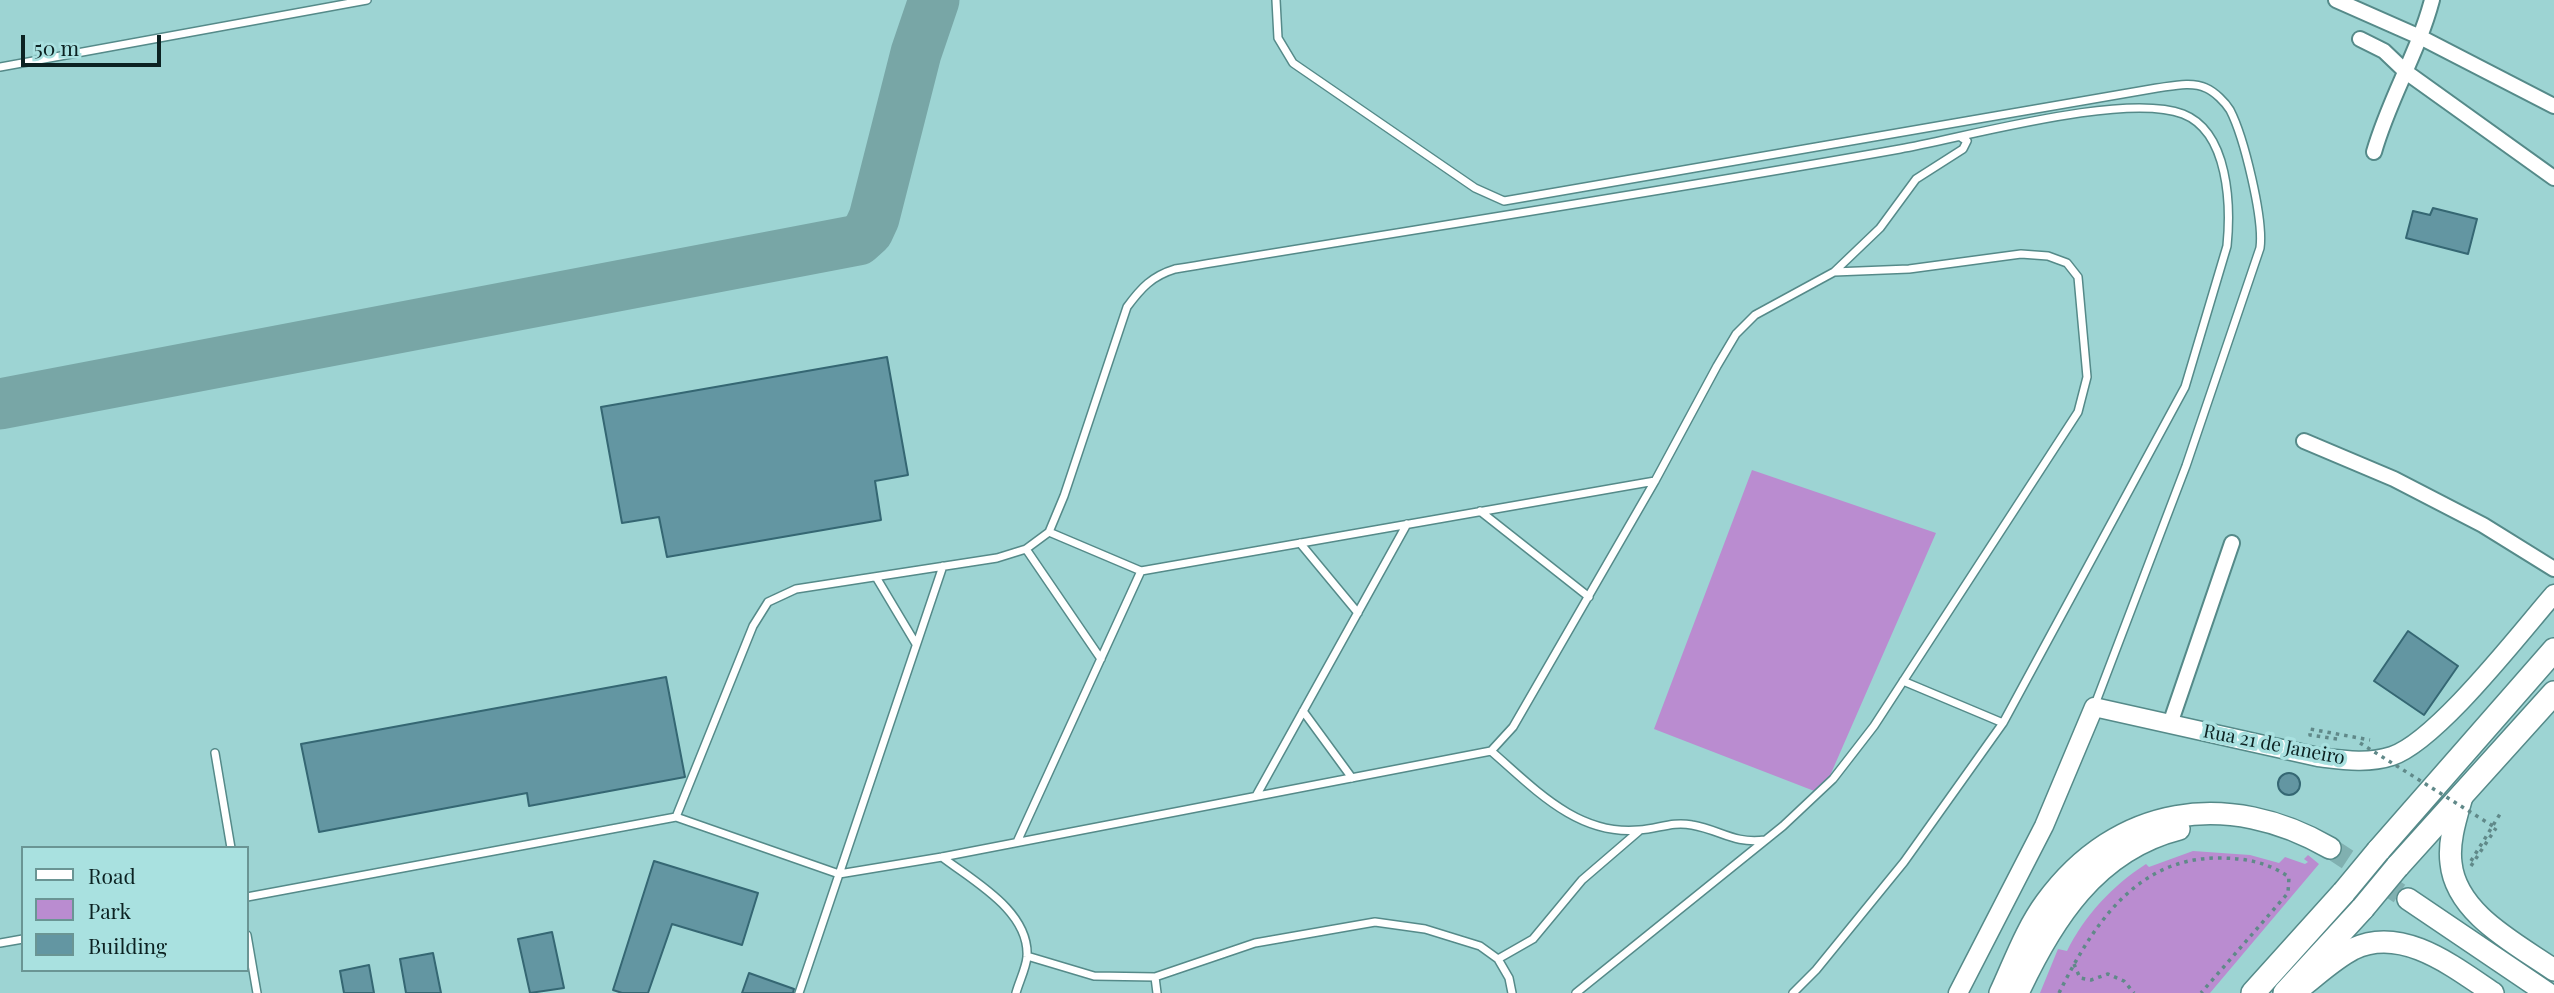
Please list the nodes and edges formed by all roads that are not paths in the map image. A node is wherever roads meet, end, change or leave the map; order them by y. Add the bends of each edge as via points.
1 (367, 0) edge
2 (1276, 0) edge
3 (2336, 0) edge
4 (2432, 0) edge
5 (2422, 38) junction
6 (2360, 39) dead end
7 (0, 67) edge
8 (2406, 72) junction
9 (2554, 106) edge
10 (1962, 138) junction
11 (2374, 152) dead end
12 (2554, 178) edge
13 (1834, 272) junction
14 (2304, 441) dead end
15 (1656, 481) junction
16 (1480, 511) junction
17 (1407, 524) junction
18 (1049, 532) junction
19 (1300, 543) junction
20 (2232, 543) dead end
21 (1026, 549) junction
22 (943, 566) junction
23 (2554, 569) edge
24 (1141, 570) junction
25 (876, 577) junction
26 (2554, 594) edge
27 (1590, 597) junction
28 (1357, 613) junction
29 (916, 644) junction
30 (2554, 650) edge
31 (1101, 659) junction
32 (1903, 681) junction
33 (2554, 693) edge
34 (2094, 707) junction
35 (1303, 711) junction
36 (2003, 723) junction
37 (2170, 724) junction
38 (1491, 751) junction
39 (215, 753) dead end
40 (1352, 778) junction
41 (2463, 793) junction
42 (1256, 796) junction
43 (676, 817) junction
44 (1639, 830) junction
45 (1765, 840) junction
46 (1017, 842) junction
47 (231, 846) edge
48 (942, 857) junction
49 (839, 874) junction
50 (248, 897) edge
51 (21, 939) edge
52 (248, 941) edge
53 (0, 943) edge
54 (1027, 956) junction
55 (1499, 959) junction
56 (2554, 970) edge
57 (2272, 972) junction
58 (1155, 977) junction
59 (257, 993) edge
60 (799, 993) edge
61 (1016, 993) edge
62 (1157, 993) edge
63 (1512, 993) edge
64 (1576, 993) edge
65 (1793, 993) edge
66 (1958, 993) edge
67 (2000, 993) edge
68 (2018, 993) edge
69 (2245, 993) edge
70 (2253, 993) edge
71 (2285, 993) edge
72 (2294, 993) edge
73 (2493, 993) edge
74 (2530, 993) edge
75 (2547, 993) edge

1 - 7 lane
2 - 34 lane via 1278,38 1293,63 1475,188 1504,201 2158,88 2203,87 2219,97 2238,130 2261,220 2260,248 2186,466
3 - 5 street
4 - 5 street
5 - 8 street
5 - 9 street
6 - 8 street via 2384,51
8 - 11 street via 2390,102
8 - 12 street
10 - 13 lane via 1967,141 1962,149 1916,179 1880,228
10 - 18 lane via 1156,275 1127,307
10 - 36 lane via 2071,115 2145,107 2166,110 2192,119 2213,141 2228,210 2227,246 2185,387
13 - 15 lane via 1755,315 1736,334
13 - 32 lane via 1909,269 2021,254 2067,263 2078,278 2087,377 2078,412
14 - 23 street via 2394,479 2483,525
15 - 16 lane
15 - 27 lane
16 - 17 lane
16 - 27 lane
17 - 19 lane
17 - 28 lane
18 - 21 lane
18 - 24 lane
19 - 24 lane
19 - 28 lane
20 - 37 street
21 - 22 lane
21 - 31 lane
22 - 25 lane
22 - 29 lane
24 - 31 lane
25 - 29 lane
25 - 43 lane via 796,589 768,602 753,626
26 - 37 street, Rua 21 de Janeiro via 2447,715 2416,744 2395,756 2352,761 2318,757
27 - 38 lane via 1513,727
28 - 35 lane
29 - 49 lane
30 - 57 main road, bridge
31 - 46 lane
32 - 36 lane
32 - 45 lane via 1833,779
33 - 41 main road
34 - 37 street, Rua 21 de Janeiro
34 - 66 street via 2044,826
35 - 40 lane
35 - 42 lane
36 - 65 lane via 1904,862
38 - 40 lane
38 - 44 lane via 1571,816 1602,828
39 - 47 lane
40 - 42 lane
41 - 56 main road via 2451,846 2455,881 2478,914
41 - 71 main road, bridge
42 - 46 lane
43 - 49 lane
43 - 50 lane
44 - 45 lane via 1667,822 1692,825 1734,841
44 - 55 lane via 1582,880 1533,939
45 - 64 lane
46 - 48 lane
48 - 49 lane
48 - 54 lane via 1003,904 1022,932
49 - 60 lane
51 - 53 lane
52 - 59 lane
54 - 58 lane via 1094,976
54 - 61 lane
55 - 58 lane via 1480,946 1425,929 1375,922 1255,943
55 - 63 lane
57 - 69 main road
57 - 70 main road
58 - 62 lane
67 - 68 main road via 2046,903 2092,855 2144,824 2175,816 2238,814 2282,825 2326,853 2256,830 2221,824 2156,836 2115,859 2077,892
72 - 73 main road via 2353,950 2391,942 2431,954
74 - 75 main road via 2405,903

